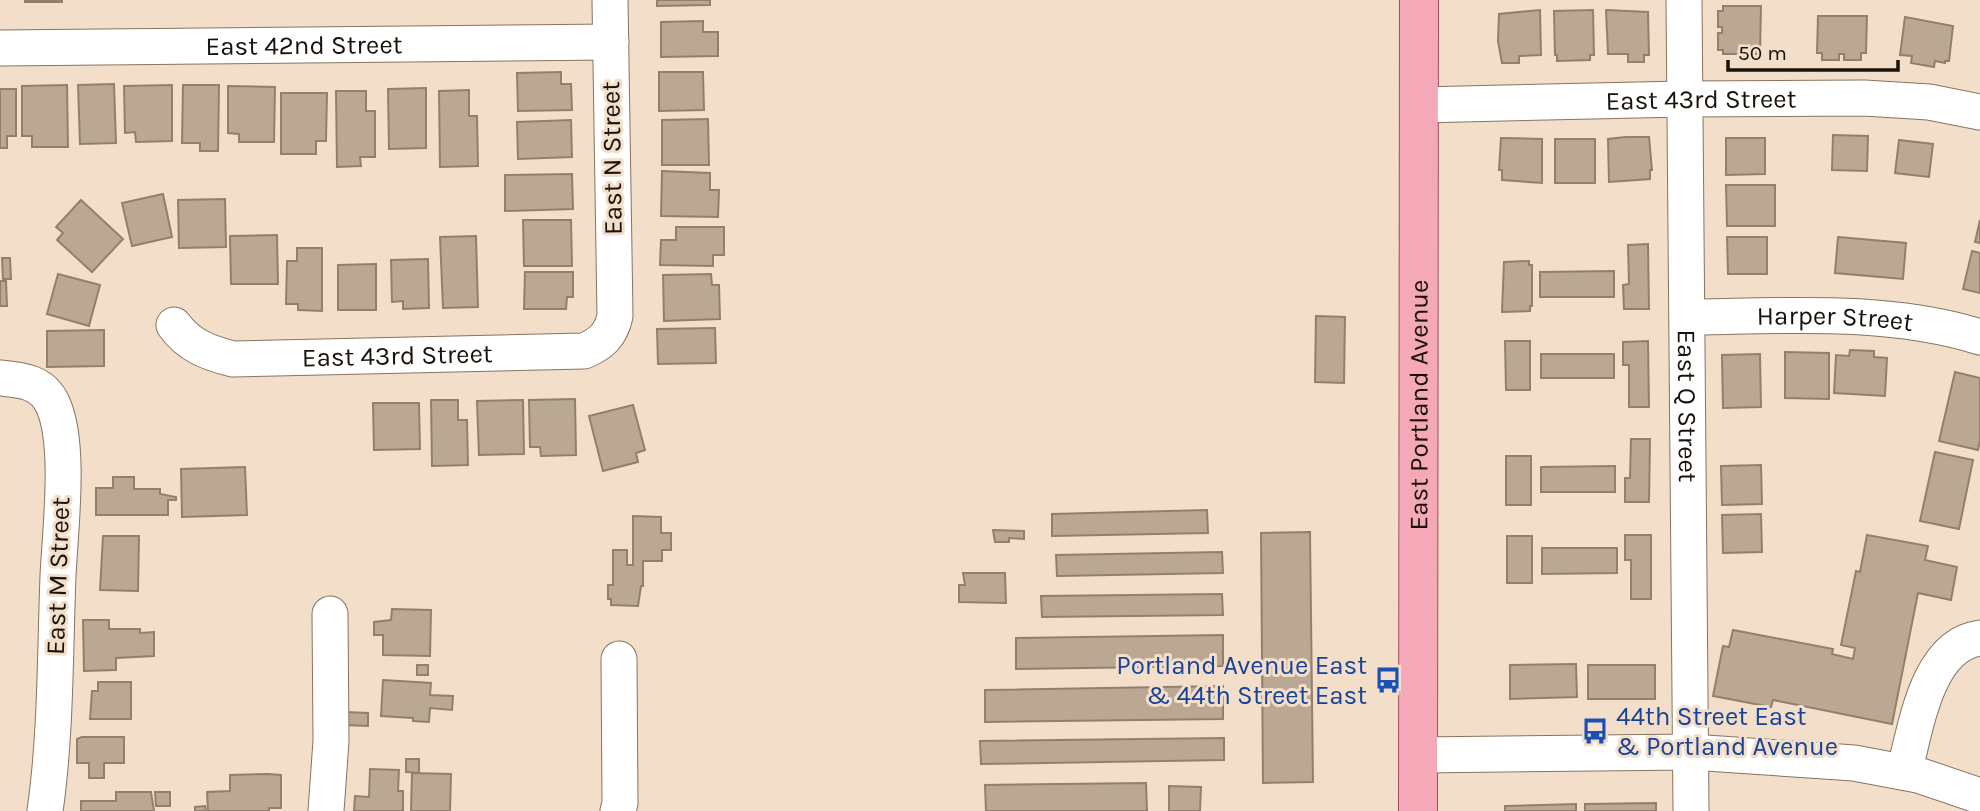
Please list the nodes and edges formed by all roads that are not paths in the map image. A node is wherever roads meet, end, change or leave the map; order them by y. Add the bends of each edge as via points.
1 (610, 0) edge
2 (1419, 0) edge
3 (1684, 0) edge
4 (611, 42) junction
5 (0, 48) edge
6 (1684, 99) junction
7 (1419, 105) junction
8 (1980, 112) edge
9 (615, 316) joint
10 (1688, 317) junction
11 (174, 325) dead end
12 (1980, 337) edge
13 (0, 378) edge
14 (330, 614) dead end
15 (1980, 638) edge
16 (619, 659) dead end
17 (1691, 752) junction
18 (1418, 755) junction
19 (1904, 772) junction
20 (1980, 796) edge
21 (45, 811) edge
22 (326, 811) edge
23 (618, 811) edge
24 (1418, 811) edge
25 (1690, 811) edge

1 - 4 street, East N Street
2 - 7 main road, East Portland Avenue
3 - 6 street, East Q Street
4 - 5 street, East 42nd Street
4 - 9 street, East N Street
6 - 7 street, East 43rd Street
6 - 8 street, East 43rd Street via 1864,98 1928,102
6 - 10 street, East Q Street
7 - 18 main road, East Portland Avenue
9 - 11 street, East 43rd Street via 605,338 584,351 247,359 210,353 181,335
10 - 12 street, Harper Street via 1847,316
10 - 17 street, East Q Street
13 - 21 street, East M Street via 40,387 53,404 61,431
14 - 22 street via 331,741
15 - 19 street via 1960,643 1943,658 1928,687
16 - 23 street
17 - 18 street
17 - 19 street via 1854,763
17 - 25 street, East Q Street
18 - 24 main road, East Portland Avenue
19 - 20 street

